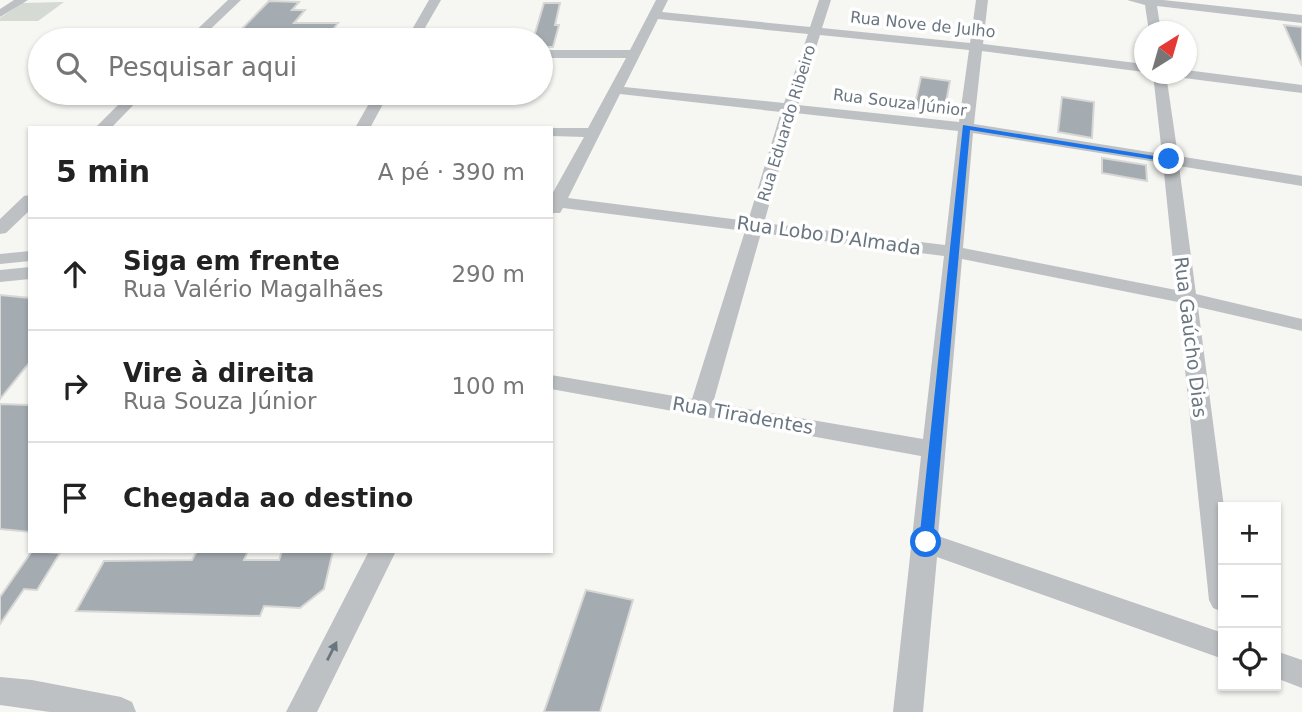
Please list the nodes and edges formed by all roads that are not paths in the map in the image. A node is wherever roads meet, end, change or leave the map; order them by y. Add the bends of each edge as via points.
1 (22, 0) edge
2 (235, 0) edge
3 (435, 0) edge
4 (662, 0) edge
5 (825, 0) edge
6 (982, 0) edge
7 (1133, 0) edge
8 (1208, 0) edge
9 (1240, 0) edge
10 (1150, 1) edge
11 (1302, 13) edge
12 (0, 14) edge
13 (656, 15) junction
14 (1302, 19) edge
15 (1153, 21) edge
16 (205, 28) edge
17 (419, 28) edge
18 (815, 31) junction
19 (977, 47) junction
20 (553, 54) edge
21 (635, 54) junction
22 (1134, 67) edge
23 (1197, 76) edge
24 (1161, 84) edge
25 (1302, 89) edge
26 (617, 90) junction
27 (126, 105) edge
28 (375, 105) edge
29 (790, 107) junction
30 (104, 126) edge
31 (363, 126) edge
32 (966, 127) junction
33 (553, 132) edge
34 (593, 133) junction
35 (1169, 159) junction
36 (1302, 181) edge
37 (28, 202) edge
38 (554, 205) edge
39 (754, 226) junction
40 (0, 229) edge
41 (954, 252) junction
42 (28, 256) edge
43 (0, 259) edge
44 (28, 273) edge
45 (0, 276) edge
46 (1186, 298) junction
47 (1302, 326) edge
48 (553, 382) edge
49 (701, 407) junction
50 (934, 450) junction
51 (926, 542) junction
52 (382, 553) edge
53 (1219, 565) edge
54 (1218, 644) edge
55 (1281, 666) edge
56 (1302, 674) edge
57 (0, 691) edge
58 (121, 712) edge
59 (301, 712) edge
60 (908, 712) edge

1 - 12 street
2 - 16 street
3 - 17 street
4 - 13 street
5 - 18 street, Rua Eduardo Ribeiro
6 - 19 street
7 - 10 street
8 - 14 street
9 - 11 street
10 - 14 street
10 - 15 street
13 - 18 street, Rua Nove de Julho
13 - 21 street
18 - 19 street, Rua Nove de Julho
18 - 29 street, Rua Eduardo Ribeiro
19 - 22 street, Rua Nove de Julho
19 - 32 street
20 - 21 street
21 - 26 street
23 - 25 street
24 - 35 street, Rua Gaúcho Dias
26 - 29 street, Rua Souza Júnior
26 - 34 street
27 - 30 street
28 - 31 street
29 - 32 street, Rua Souza Júnior
29 - 39 street, Rua Eduardo Ribeiro
32 - 35 street, Rua Souza Júnior
32 - 41 street
33 - 34 street
34 - 38 street
35 - 36 street, Rua Souza Júnior
35 - 46 street, Rua Gaúcho Dias
37 - 40 street
38 - 39 street, Rua Lobo D'Almada
39 - 41 street, Rua Lobo D'Almada
39 - 49 street, Rua Eduardo Ribeiro
41 - 46 street, Rua Lobo D'Almada
41 - 50 street
42 - 43 street
44 - 45 street
46 - 47 street, Rua Lobo D'Almada
46 - 53 street, Rua Gaúcho Dias
48 - 49 street, Rua Tiradentes
49 - 50 street, Rua Tiradentes
50 - 51 street
51 - 54 street
51 - 60 street
59 -> 52 street
55 - 56 street
57 - 58 street

